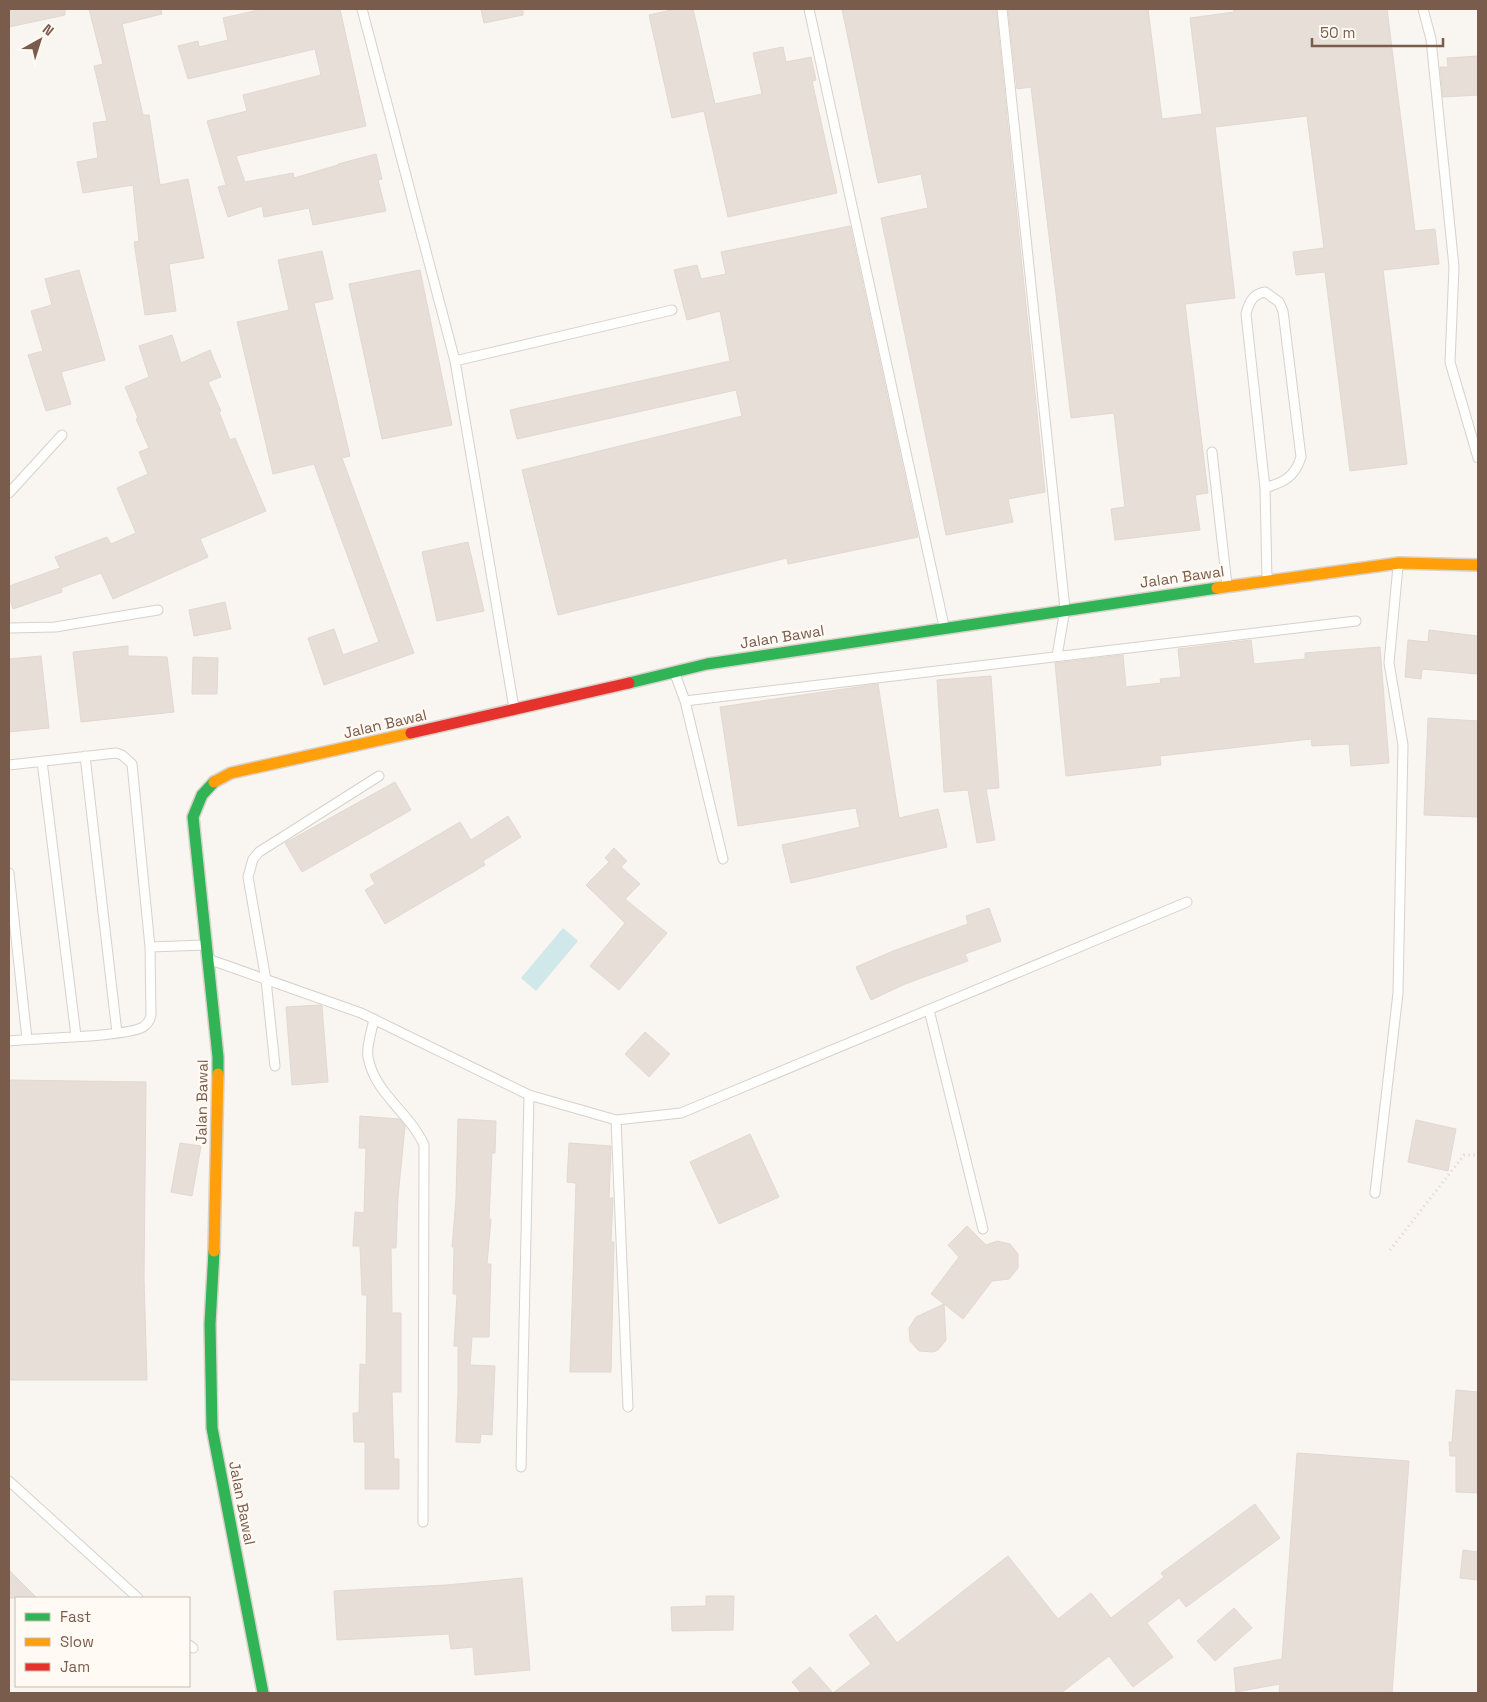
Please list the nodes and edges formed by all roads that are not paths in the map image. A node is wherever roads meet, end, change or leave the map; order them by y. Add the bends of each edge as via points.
1 (362, 9) edge
2 (809, 9) edge
3 (1002, 9) edge
4 (1423, 9) edge
5 (672, 310) dead end
6 (456, 361) junction
7 (62, 434) dead end
8 (1212, 452) dead end
9 (1478, 458) edge
10 (1265, 488) junction
11 (9, 493) edge
12 (1399, 563) junction
13 (1478, 564) edge
14 (1267, 581) junction
15 (1227, 586) junction
16 (1065, 609) junction
17 (158, 610) dead end
18 (1356, 620) dead end
19 (944, 627) junction
20 (9, 628) edge
21 (1057, 656) junction
22 (674, 672) junction
23 (684, 701) junction
24 (515, 710) junction
25 (85, 756) junction
26 (42, 761) junction
27 (9, 766) edge
28 (379, 776) dead end
29 (723, 859) dead end
30 (9, 873) edge
31 (1187, 902) dead end
32 (208, 945) junction
33 (150, 947) junction
34 (210, 960) junction
35 (266, 980) junction
36 (929, 1010) junction
37 (374, 1019) junction
38 (117, 1033) junction
39 (76, 1036) junction
40 (26, 1039) junction
41 (9, 1040) edge
42 (275, 1066) dead end
43 (529, 1094) junction
44 (616, 1120) junction
45 (1375, 1193) dead end
46 (983, 1229) dead end
47 (628, 1407) dead end
48 (521, 1467) dead end
49 (9, 1481) edge
50 (422, 1522) dead end
51 (137, 1597) edge
52 (263, 1693) edge

1 - 6 lane
2 - 19 lane
3 - 16 lane
4 - 9 lane via 1431,39 1454,267 1450,362
5 - 6 lane
6 - 24 lane
7 - 11 lane
8 - 15 lane
10 - 10 lane via 1246,314 1252,299 1266,292 1279,302 1283,311 1301,457 1294,475 1285,482
10 - 14 lane
12 - 13 street, Jalan Bawal
12 - 14 street, Jalan Bawal
12 - 45 lane via 1389,663 1404,745 1398,993
14 - 15 street, Jalan Bawal
15 - 16 street, Jalan Bawal
16 - 19 street, Jalan Bawal
16 - 21 lane
17 - 20 lane via 55,627
18 - 21 lane
19 - 22 street, Jalan Bawal
21 - 23 lane
22 - 23 lane
22 - 24 street, Jalan Bawal
23 - 29 lane
24 - 32 street, Jalan Bawal via 230,773 212,781 199,798 193,817
25 - 26 lane
25 - 33 lane via 116,753 134,769
25 - 38 lane
26 - 27 lane
26 - 39 lane
28 - 35 lane via 259,852 253,860 248,877
30 - 40 lane
31 - 36 lane
32 - 33 lane
32 - 34 street, Jalan Bawal
33 - 38 lane via 150,1020 141,1028
34 - 35 lane
34 - 52 street, Jalan Bawal via 218,1057 216,1221 210,1324 212,1428
35 - 37 lane
35 - 42 lane
36 - 44 lane via 681,1112
36 - 46 lane
37 - 43 lane
37 - 50 lane via 368,1056 372,1068 378,1082 418,1130 424,1145
38 - 39 lane
39 - 40 lane
40 - 41 lane
43 - 44 lane
43 - 48 lane
44 - 47 lane
49 - 51 lane

